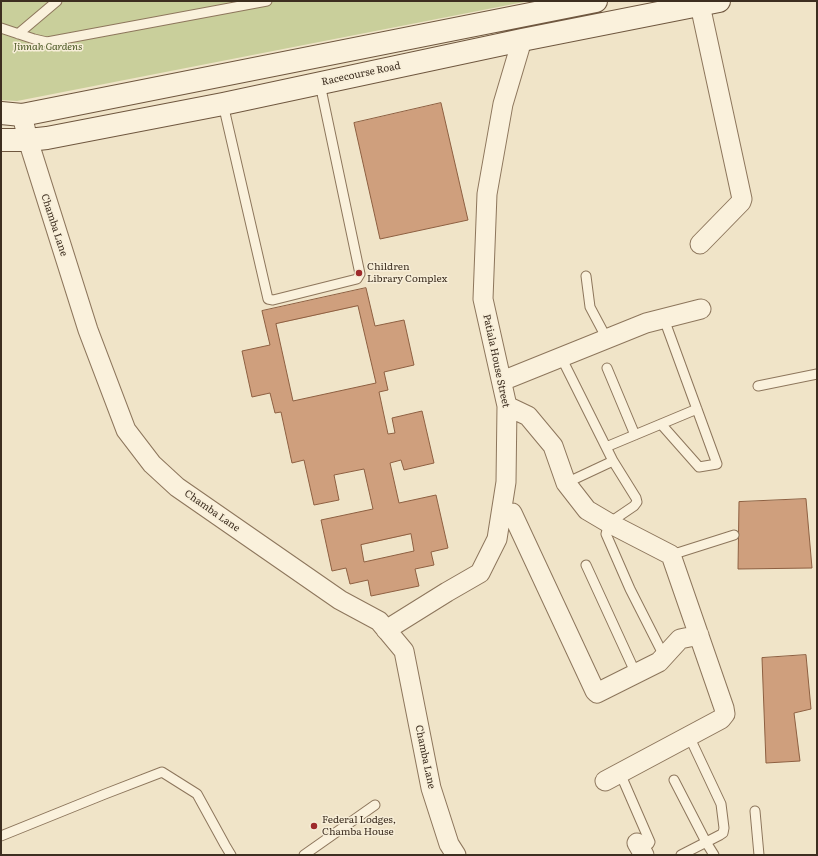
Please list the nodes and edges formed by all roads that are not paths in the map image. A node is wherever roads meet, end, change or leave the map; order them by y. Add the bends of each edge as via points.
1 (57, 1) edge
2 (267, 1) edge
3 (596, 1) edge
4 (710, 3) edge
5 (1, 28) edge
6 (18, 34) junction
7 (522, 40) junction
8 (320, 83) junction
9 (223, 104) junction
10 (11, 114) edge
11 (1, 140) edge
12 (28, 140) junction
13 (700, 244) dead end
14 (586, 276) dead end
15 (701, 309) dead end
16 (664, 319) junction
17 (607, 339) junction
18 (561, 357) junction
19 (607, 368) dead end
20 (817, 374) edge
21 (502, 381) junction
22 (758, 386) dead end
23 (507, 406) junction
24 (697, 409) junction
25 (661, 424) junction
26 (636, 435) junction
27 (606, 447) junction
28 (613, 461) junction
29 (566, 483) junction
30 (501, 513) junction
31 (609, 523) junction
32 (734, 535) dead end
33 (671, 555) junction
34 (586, 565) dead end
35 (386, 630) junction
36 (699, 635) junction
37 (664, 656) junction
38 (636, 674) junction
39 (689, 736) junction
40 (612, 777) joint
41 (674, 780) dead end
42 (375, 805) dead end
43 (755, 811) dead end
44 (1, 836) edge
45 (706, 842) junction
46 (640, 849) edge
47 (449, 851) edge
48 (231, 855) edge
49 (304, 855) edge
50 (681, 855) edge
51 (714, 855) edge
52 (759, 855) edge

1 - 6 lane
2 - 6 lane via 46,42
3 - 10 main road
4 - 7 main road, Racecourse Road
4 - 13 street via 742,199
5 - 6 lane
7 - 8 main road, Racecourse Road
7 - 21 street, Patiala House Street via 503,104 487,194 483,299
8 - 9 main road, Racecourse Road
8 - 9 lane via 360,274 357,279 272,300 268,299
9 - 12 main road, Racecourse Road
10 - 12 street, Chamba Lane
11 - 12 main road, Racecourse Road
12 - 35 street, Chamba Lane via 88,330 126,430 152,464 177,486 340,600 379,621
14 - 17 lane via 590,307
15 - 16 street
16 - 17 street via 646,323
16 - 24 lane
17 - 18 street
18 - 21 street
18 - 27 lane
19 - 26 lane
20 - 22 lane
21 - 23 street, Patiala House Street
23 - 29 street via 528,416 553,446
23 - 30 street, Patiala House Street via 506,482
24 - 25 lane
24 - 25 lane via 717,464 699,467
25 - 26 lane
26 - 27 lane
27 - 28 lane
28 - 29 lane
28 - 31 lane via 637,502
29 - 31 street via 587,510
30 - 35 street, Patiala House Street via 497,539 480,573
30 - 38 street via 512,513 595,691 600,692
31 - 33 street
31 - 37 lane via 606,534
32 - 33 lane
33 - 36 street
34 - 38 lane
35 - 47 street, Chamba Lane via 404,651 431,788
36 - 37 street via 680,639
36 - 39 street via 725,714 721,719
37 - 38 street via 659,662
39 - 40 street
39 - 45 lane via 722,804 723,833
40 - 46 lane via 650,840 649,844
41 - 45 lane
42 - 49 lane
43 - 52 lane
44 - 48 lane via 162,772 197,794
45 - 50 lane
45 - 51 lane

